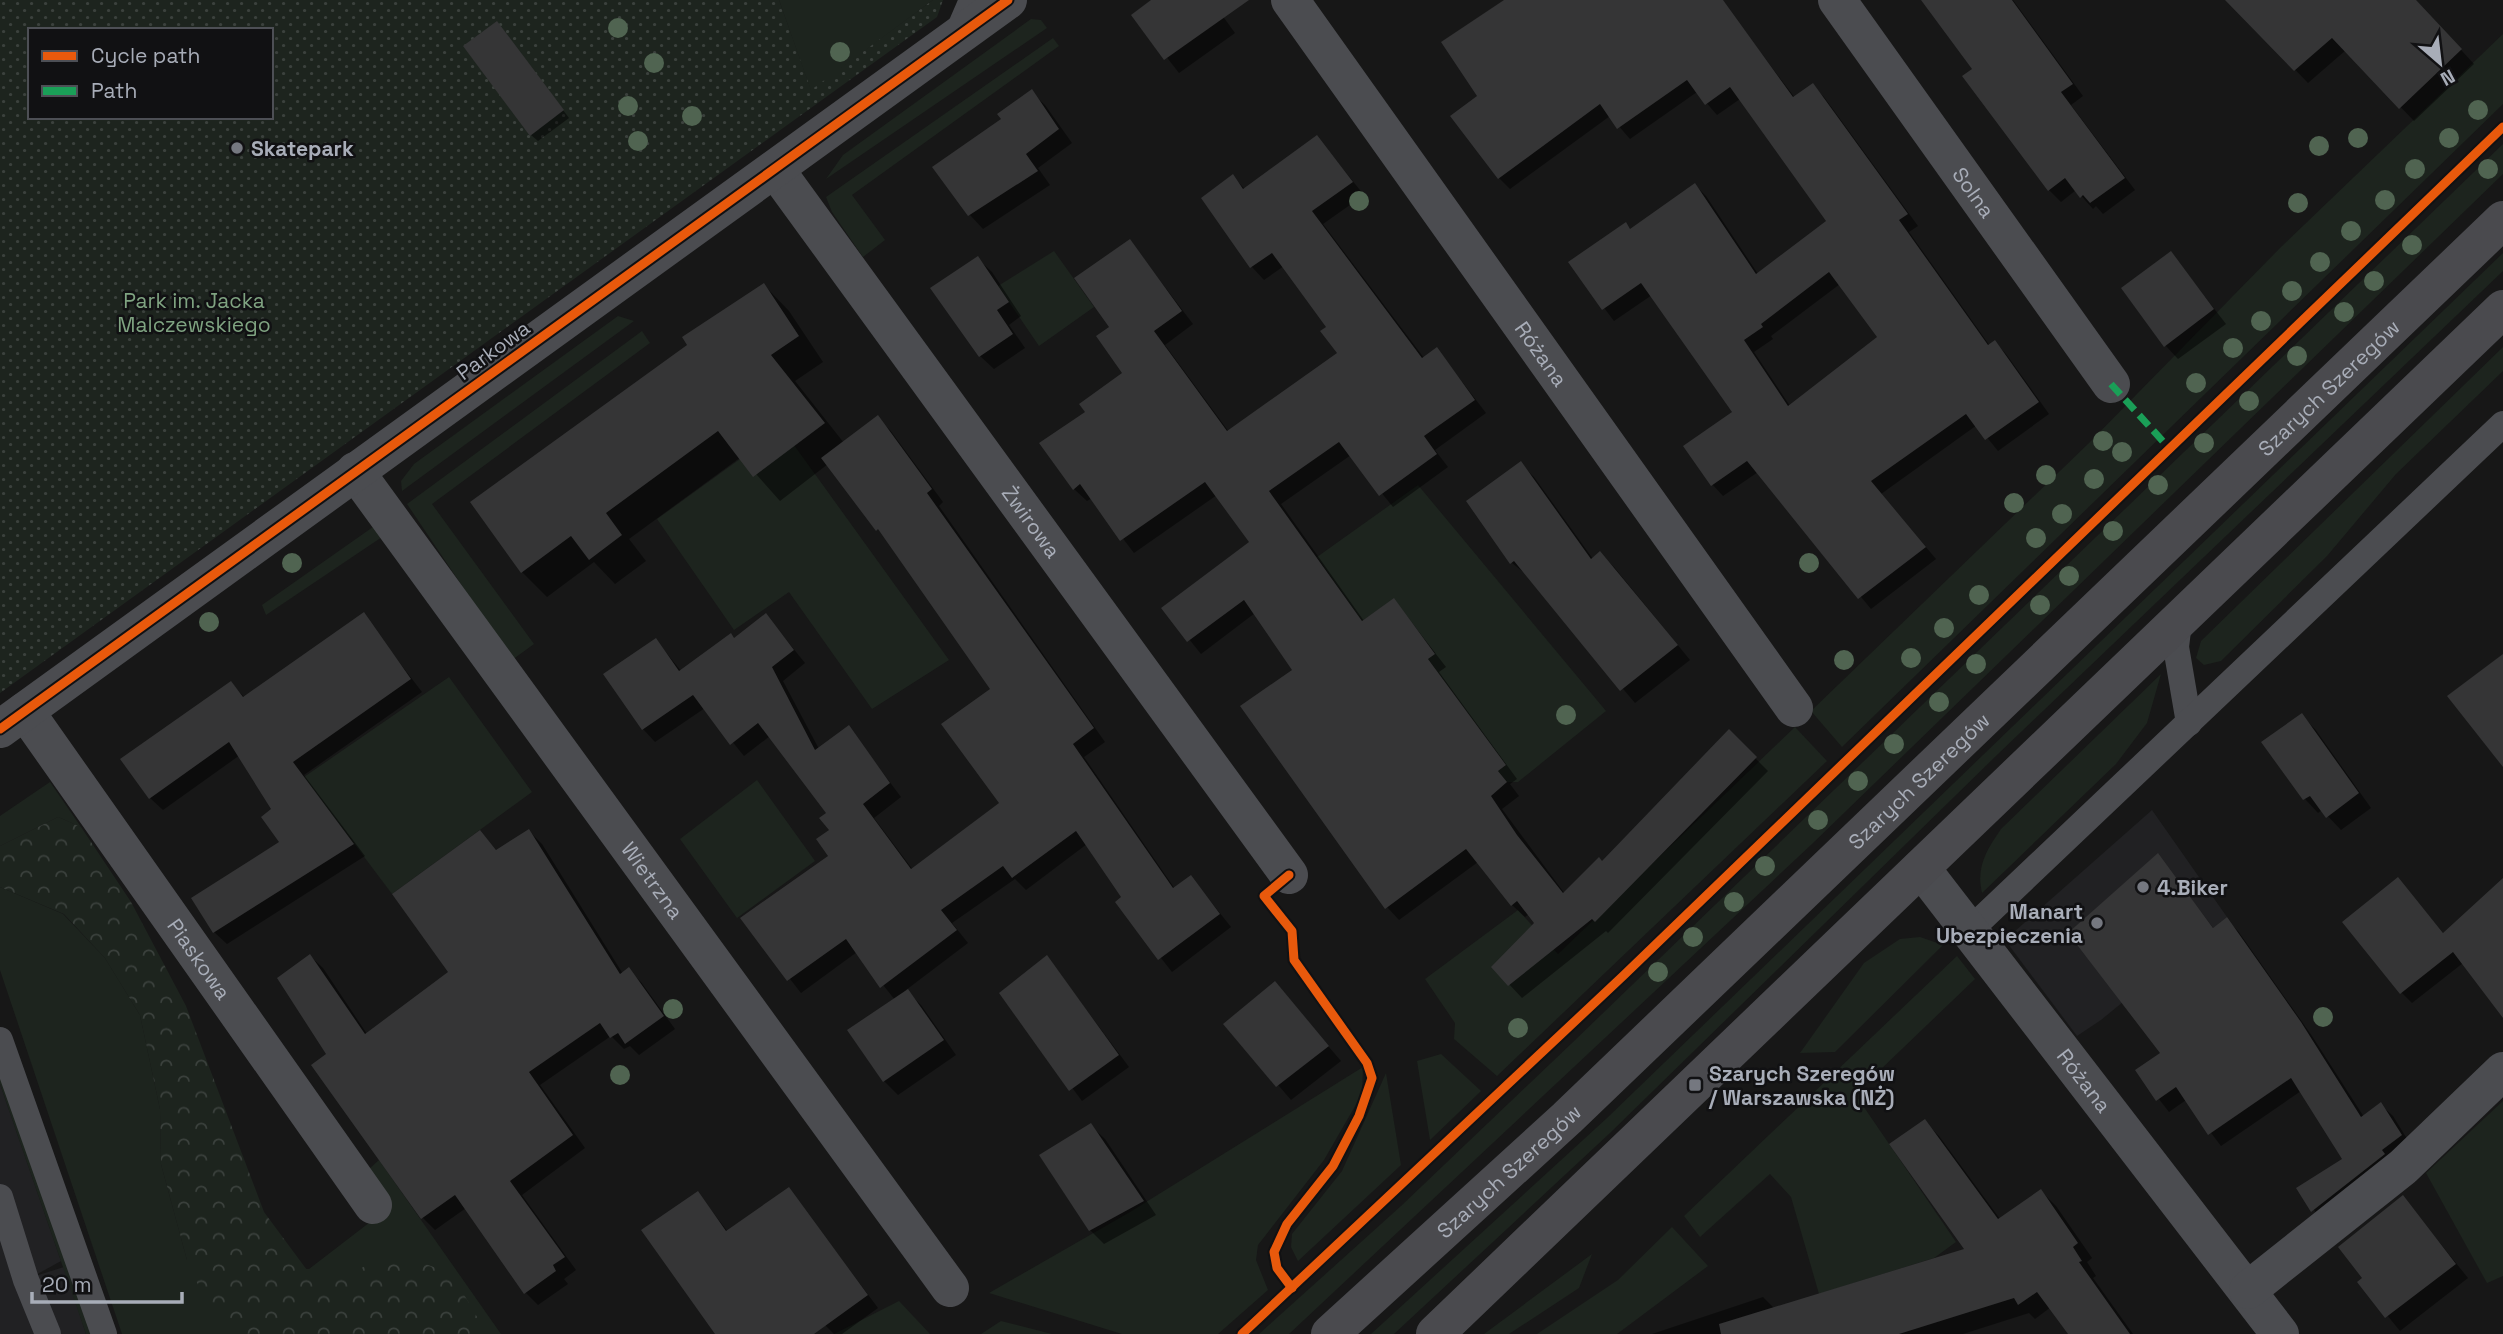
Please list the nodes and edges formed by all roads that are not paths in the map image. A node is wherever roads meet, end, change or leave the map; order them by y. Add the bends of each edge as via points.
1 (972, 0) edge
2 (1008, 0) edge
3 (1290, 0) edge
4 (1837, 0) edge
5 (955, 38) junction
6 (775, 169) junction
7 (2503, 220) edge
8 (2503, 309) edge
9 (2111, 384) dead end
10 (2503, 424) edge
11 (355, 471) junction
12 (2179, 622) junction
13 (1794, 708) dead end
14 (13, 720) edge
15 (2189, 723) junction
16 (1922, 868) junction
17 (1289, 875) dead end
18 (1970, 930) junction
19 (0, 1041) edge
20 (2503, 1071) edge
21 (373, 1205) dead end
22 (2, 1214) edge
23 (950, 1288) dead end
24 (2248, 1290) junction
25 (48, 1334) edge
26 (104, 1334) edge
27 (1330, 1334) edge
28 (1435, 1334) edge
29 (2280, 1334) edge

1 - 5 lane
2 - 5 street, Parkowa
3 - 13 street, Różana
4 - 9 street, Solna
5 - 6 street, Parkowa
6 - 11 street, Parkowa
6 - 17 street, Żwirowa
7 - 27 main road, Szarych Szeregów via 1597,1089
8 - 12 main road
10 - 15 lane
11 - 14 street, Parkowa
11 - 23 street, Wietrzna
12 - 15 lane via 2176,647
12 - 16 main road
14 - 21 street, Piaskowa
15 - 18 lane
16 - 18 street, Różana
16 - 28 main road
18 - 24 street, Różana
19 - 26 lane
20 - 24 street via 2403,1167
22 - 25 lane
24 - 29 street, Różana

